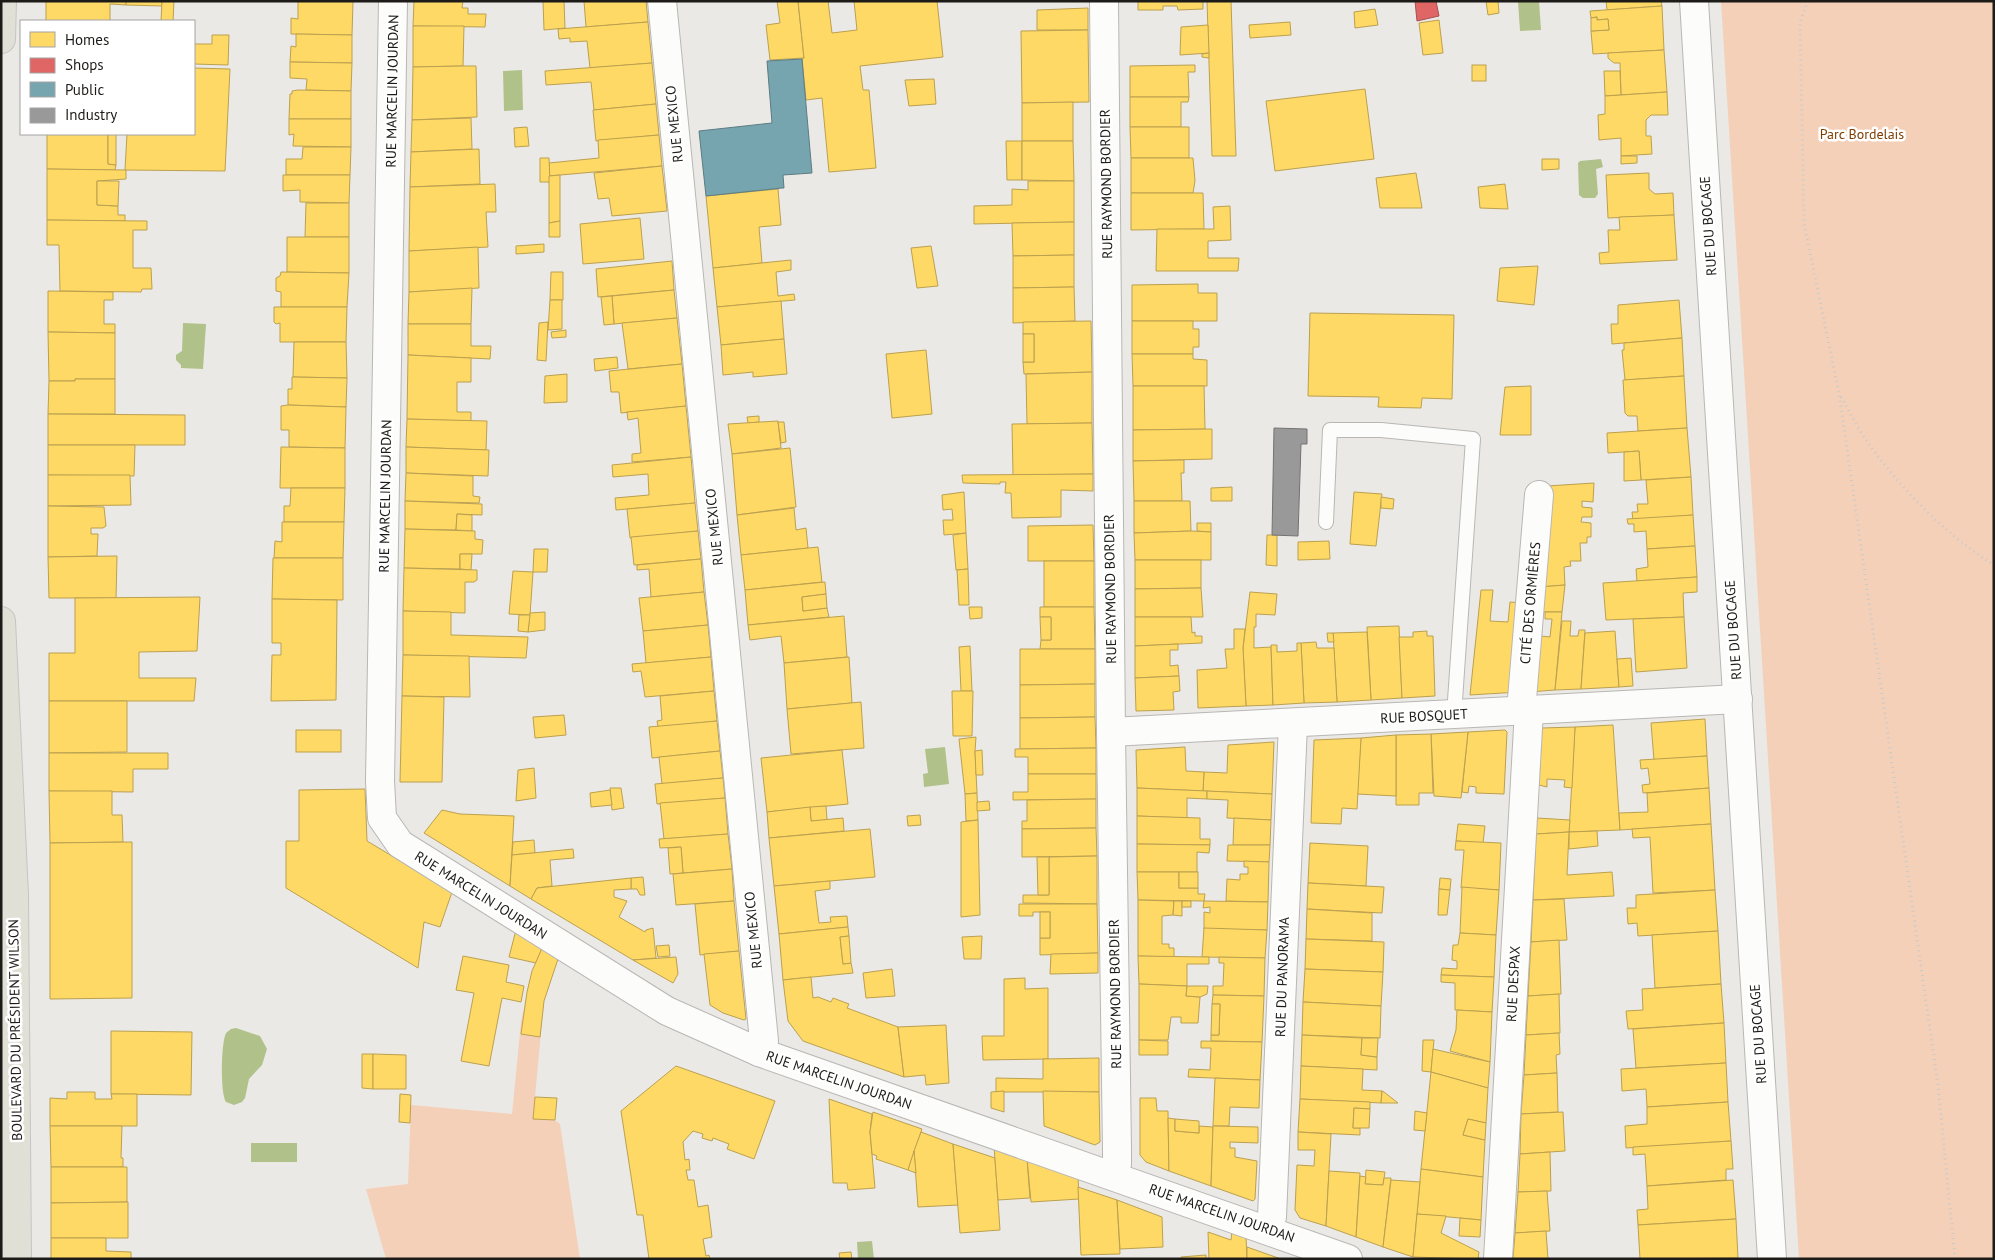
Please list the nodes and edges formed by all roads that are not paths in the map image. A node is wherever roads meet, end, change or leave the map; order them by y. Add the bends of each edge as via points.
1 (2, 1) edge
2 (393, 1) edge
3 (662, 1) edge
4 (1104, 1) edge
5 (1694, 1) edge
6 (1, 39) edge
7 (1539, 495) dead end
8 (1326, 522) dead end
9 (1, 621) edge
10 (1738, 699) junction
11 (1525, 711) junction
12 (1454, 715) junction
13 (1292, 724) junction
14 (1111, 732) junction
15 (1, 1008) edge
16 (759, 1052) junction
17 (16, 1152) junction
18 (1113, 1175) junction
19 (1267, 1229) junction
20 (17, 1259) edge
21 (1348, 1259) edge
22 (1498, 1259) edge
23 (1772, 1259) edge

1 - 6 main road
2 - 16 street, RUE MARCELIN JOURDAN via 380,771 382,818 400,844 667,1011
3 - 16 street, RUE MEXICO via 764,1041
4 - 14 street, RUE RAYMOND BORDIER
5 - 10 street, RUE DU BOCAGE
7 - 11 street, CITÉ DES ORMIÈRES
8 - 12 lane via 1330,430 1382,430 1473,439
9 - 17 main road, BOULEVARD DU PRÉSIDENT WILSON via 14,895
10 - 11 street, RUE BOSQUET
10 - 23 street, RUE DU BOCAGE
11 - 12 street, RUE BOSQUET
11 - 22 street, RUE DESPAX
12 - 13 street, RUE BOSQUET
13 - 14 street, RUE BOSQUET
13 - 19 street, RUE DU PANORAMA via 1272,1217
14 - 18 street, RUE RAYMOND BORDIER via 1117,1149
15 - 17 street
16 - 18 street, RUE MARCELIN JOURDAN
17 - 20 main road, BOULEVARD DU PRÉSIDENT WILSON
18 - 19 street, RUE MARCELIN JOURDAN
19 - 21 street, RUE MARCELIN JOURDAN

